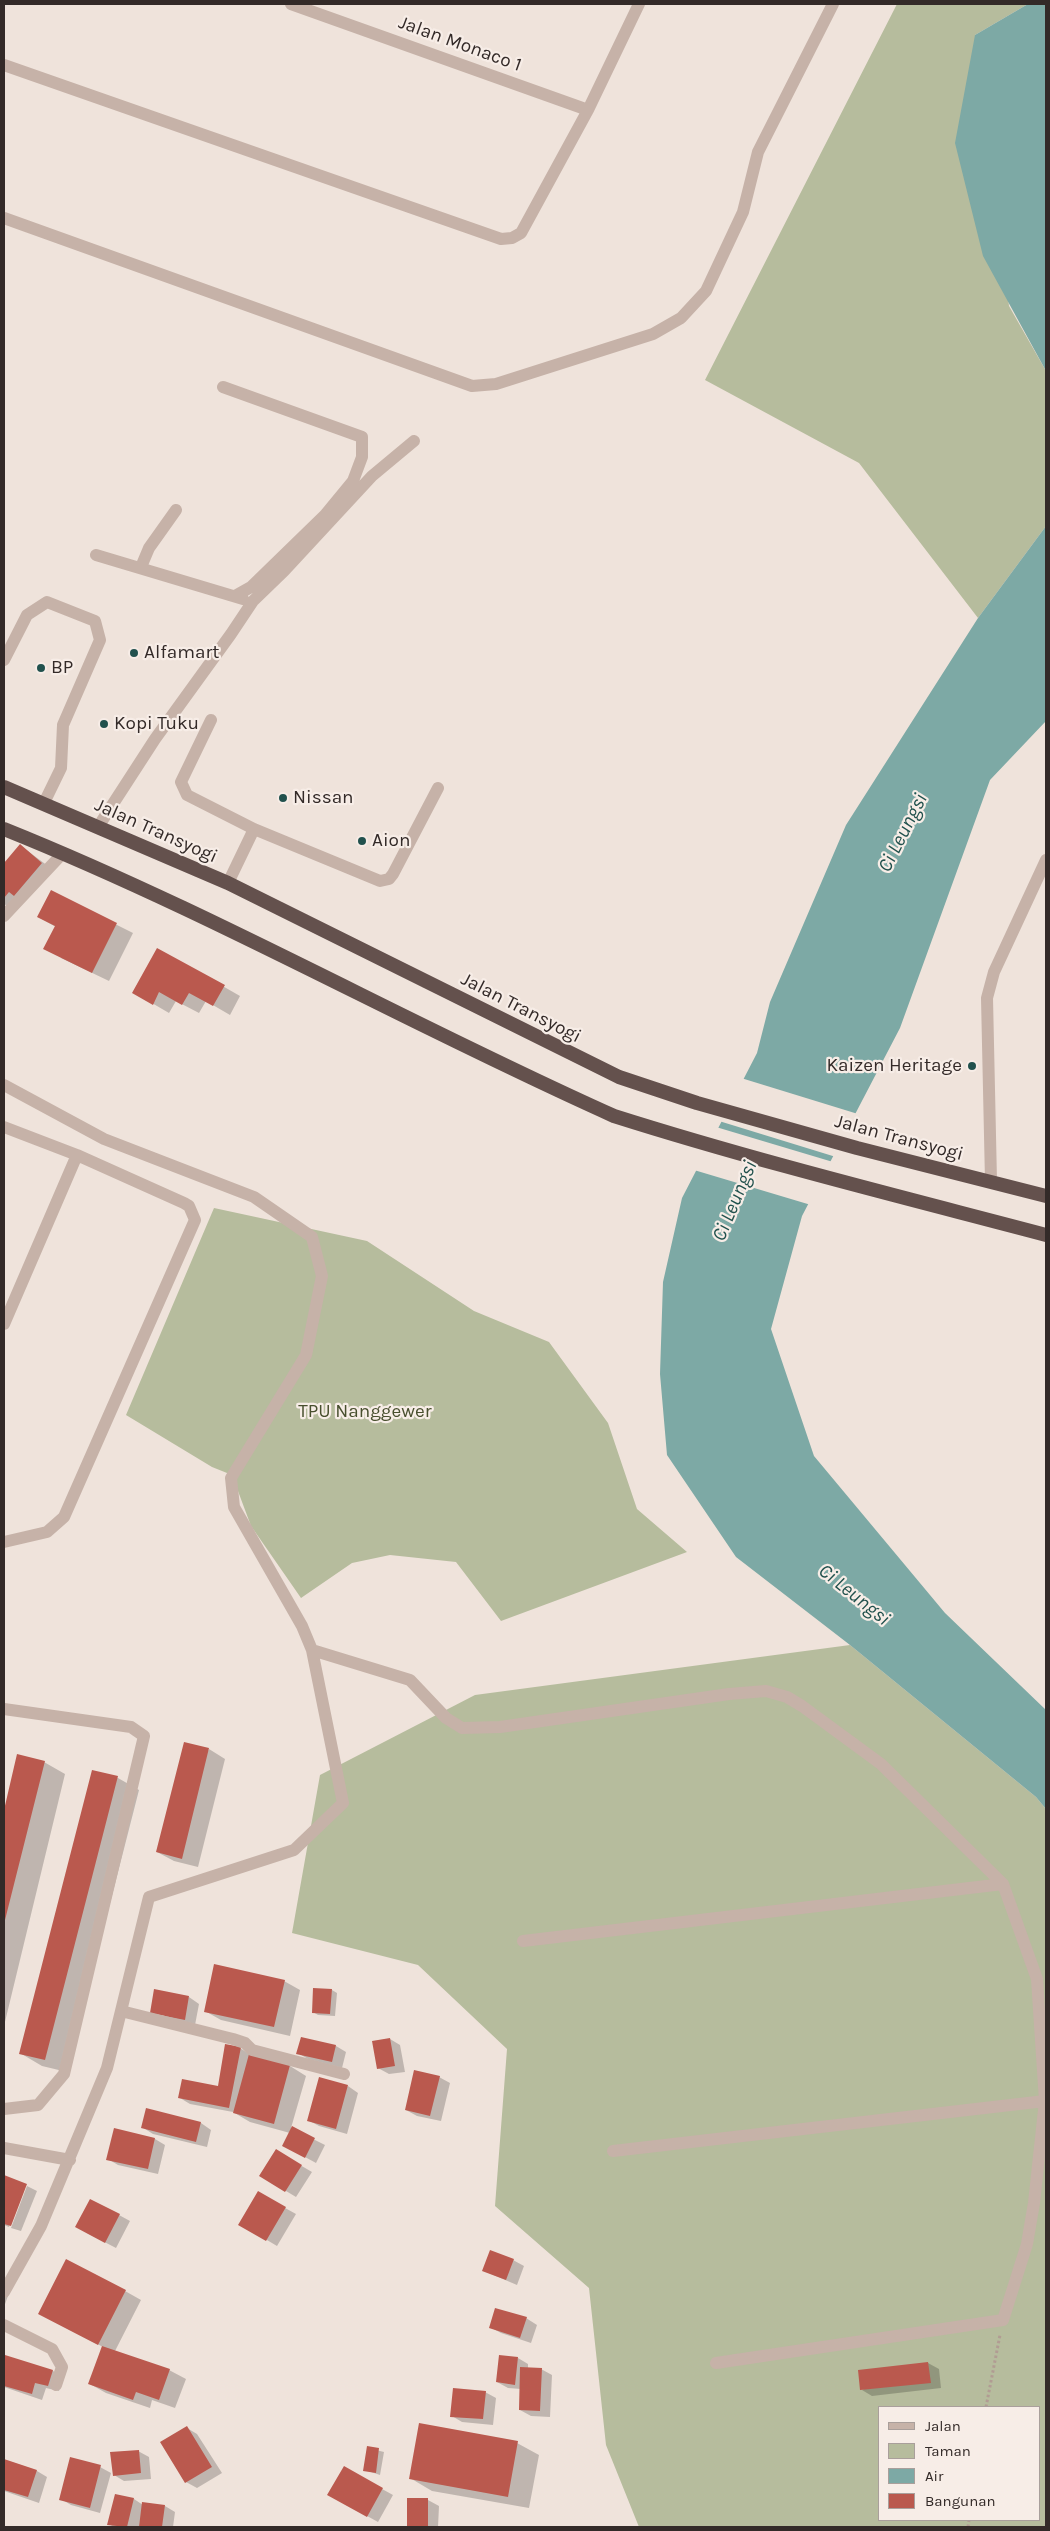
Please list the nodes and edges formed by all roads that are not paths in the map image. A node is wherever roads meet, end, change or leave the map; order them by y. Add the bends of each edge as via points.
1 (291, 4) edge
2 (639, 4) edge
3 (833, 4) edge
4 (4, 65) edge
5 (588, 110) junction
6 (4, 218) edge
7 (223, 387) dead end
8 (414, 441) dead end
9 (176, 510) dead end
10 (96, 555) dead end
11 (141, 567) junction
12 (235, 596) junction
13 (252, 601) junction
14 (4, 660) edge
15 (211, 720) dead end
16 (4, 787) edge
17 (438, 788) dead end
18 (44, 802) junction
19 (98, 827) junction
20 (4, 829) edge
21 (254, 829) junction
22 (62, 853) junction
23 (1046, 860) edge
24 (228, 883) junction
25 (4, 916) edge
26 (4, 1085) edge
27 (4, 1127) edge
28 (77, 1155) junction
29 (990, 1181) junction
30 (1046, 1196) edge
31 (1046, 1235) edge
32 (4, 1324) edge
33 (4, 1542) edge
34 (312, 1650) junction
35 (4, 1709) edge
36 (1003, 1884) junction
37 (523, 1941) dead end
38 (121, 2011) junction
39 (344, 2074) dead end
40 (1045, 2100) junction
41 (4, 2109) edge
42 (4, 2148) edge
43 (613, 2151) dead end
44 (70, 2160) junction
45 (4, 2292) edge
46 (4, 2325) edge
47 (716, 2363) dead end
48 (56, 2385) dead end

1 - 5 street, Jalan Monaco 1
2 - 5 street
3 - 6 street via 758,152 743,212 706,292 680,318 653,334 496,384 472,386
4 - 5 street via 501,240 521,233
7 - 12 street via 362,436 362,457 353,481 325,515 251,587
8 - 13 street via 372,476 284,572
9 - 11 street via 148,548
10 - 11 street
11 - 12 street
12 - 13 street
13 - 19 street
14 - 18 street via 27,615 47,602 95,621 100,640 63,725 61,768
15 - 21 street via 181,782 182,789 187,795
16 - 18 highway, Jalan Transyogi
17 - 21 street via 393,874 385,881
18 - 19 highway, Jalan Transyogi
19 - 24 highway, Jalan Transyogi
20 - 22 highway
21 - 24 street
22 - 25 street
22 - 31 highway via 211,919 614,1116
23 - 29 street via 994,972 987,998
24 - 29 highway, Jalan Transyogi via 619,1077 697,1103 857,1148
26 - 34 street via 104,1139 254,1197 312,1237 322,1276 306,1355 232,1478 234,1507 302,1626
27 - 28 street
28 - 32 street
28 - 33 street via 189,1206 196,1220 64,1518 47,1532
29 - 30 highway, Jalan Transyogi
34 - 36 street via 410,1680 446,1718 462,1728 500,1727 730,1694 766,1691 787,1696 881,1764
34 - 38 street via 343,1803 294,1850 149,1897
35 - 41 street via 130,1727 144,1736 64,2074 38,2105
36 - 37 street
36 - 40 street via 1037,1979
38 - 39 street via 232,2039 252,2050
38 - 44 street via 107,2068
40 - 43 street
40 - 47 street via 1027,2244 1004,2320
42 - 44 street
44 - 45 street via 41,2226
46 - 48 street via 52,2349 62,2367

